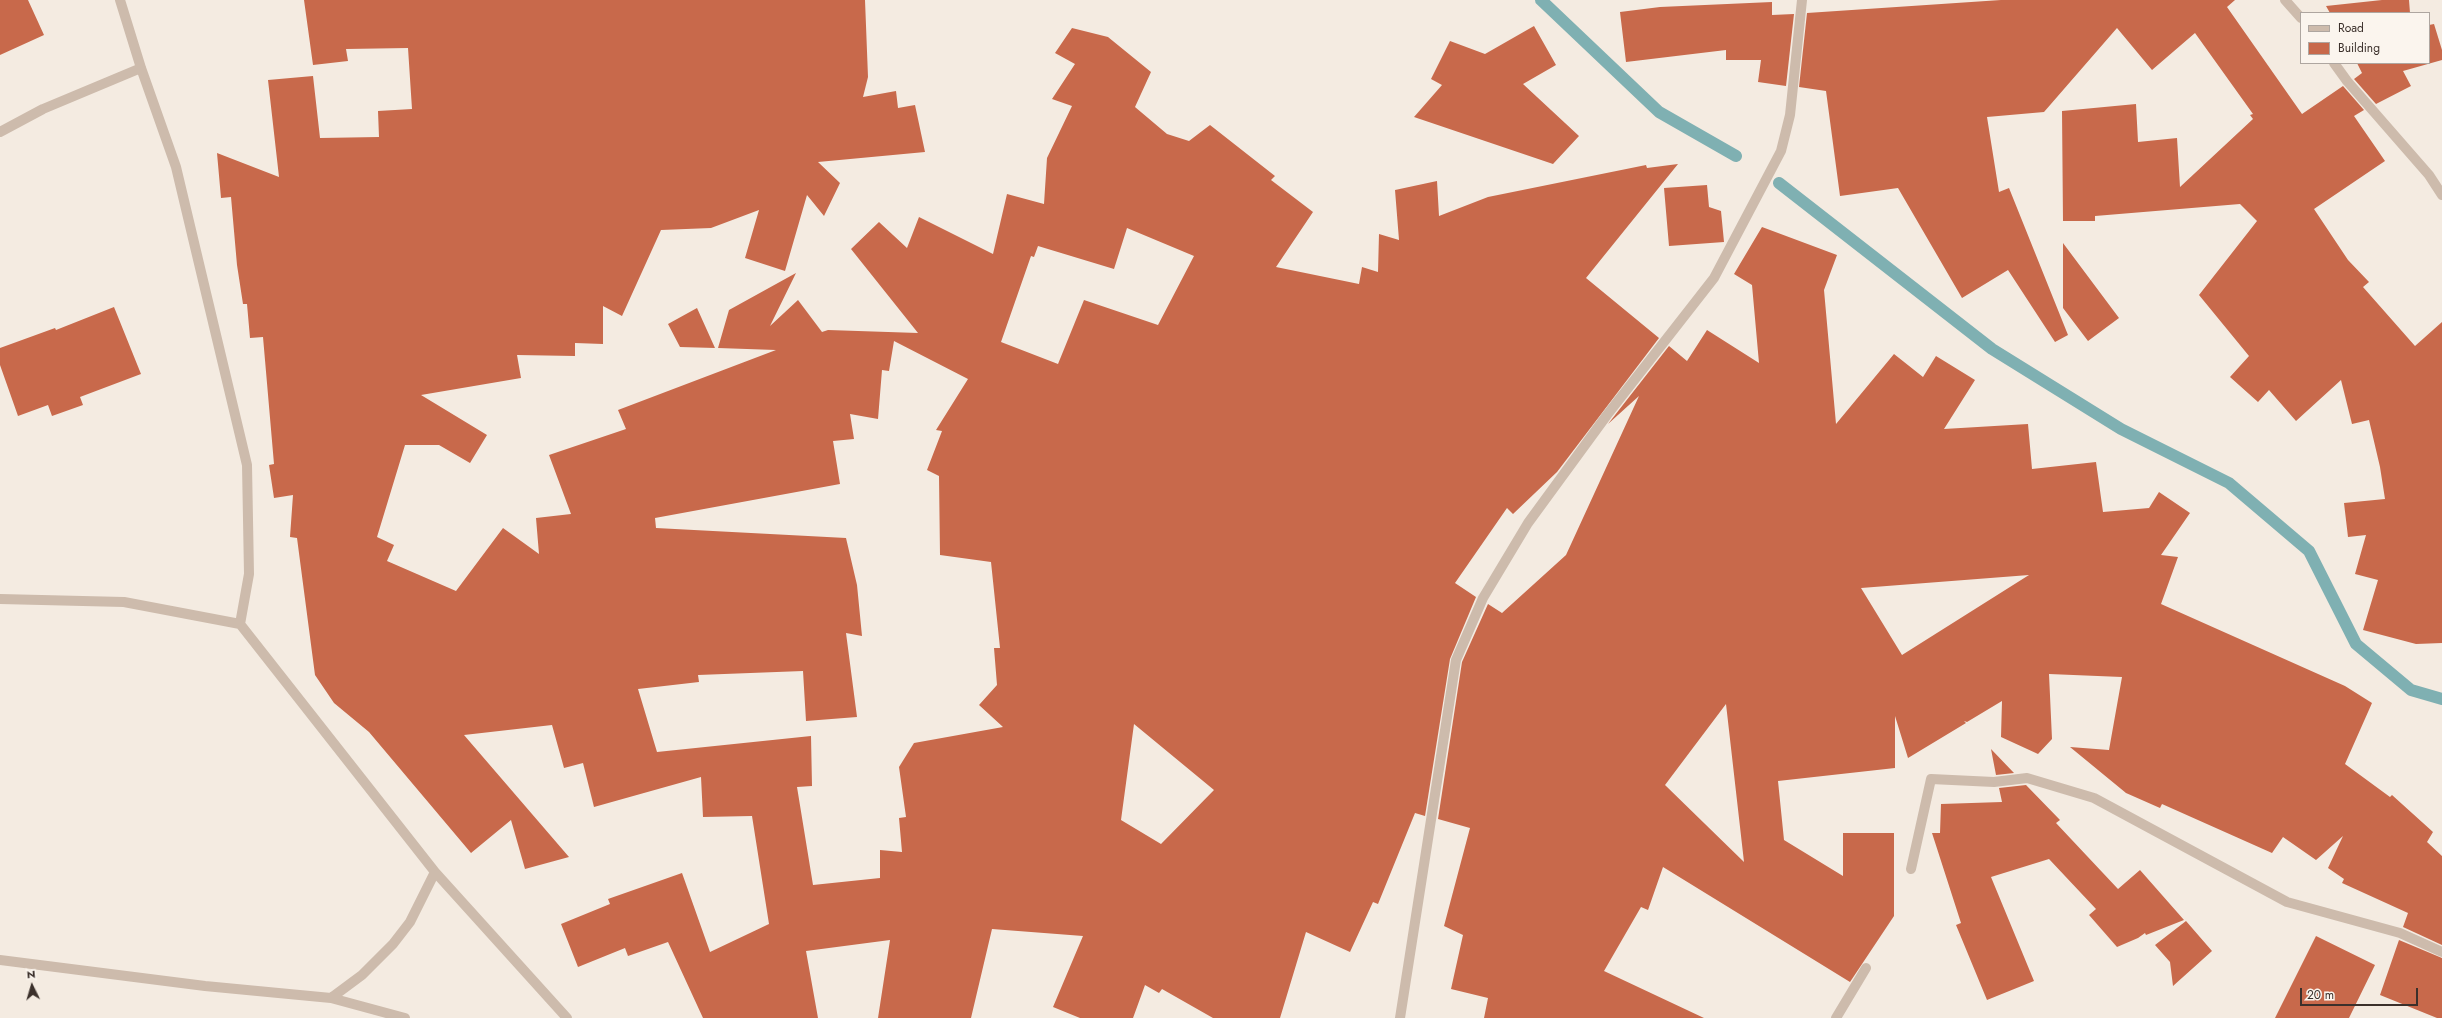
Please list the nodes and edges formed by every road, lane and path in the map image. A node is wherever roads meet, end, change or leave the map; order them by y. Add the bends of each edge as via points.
1 (120, 0) edge
2 (1802, 0) edge
3 (2285, 0) edge
4 (2300, 17) edge
5 (2335, 64) edge
6 (141, 68) junction
7 (0, 132) edge
8 (2442, 195) edge
9 (0, 599) edge
10 (240, 624) junction
11 (1911, 869) dead end
12 (435, 872) junction
13 (2442, 952) edge
14 (0, 960) edge
15 (1866, 968) dead end
16 (331, 998) junction
17 (405, 1018) edge
18 (567, 1018) edge
19 (1400, 1018) edge
20 (1836, 1018) edge

1 - 6 street
2 - 19 street via 1790,115 1781,151 1714,278 1607,415 1528,523 1483,598 1456,660
3 - 4 street
5 - 8 street via 2429,175
6 - 7 street via 43,109
6 - 10 street via 176,167 247,465 248,574
9 - 10 street via 124,602
10 - 12 street
11 - 13 street via 1931,779 1994,782 2027,778 2094,798 2288,902 2400,933
12 - 16 street via 410,922 393,944 362,975
12 - 18 street
14 - 16 street via 205,986
15 - 20 street
16 - 17 street

